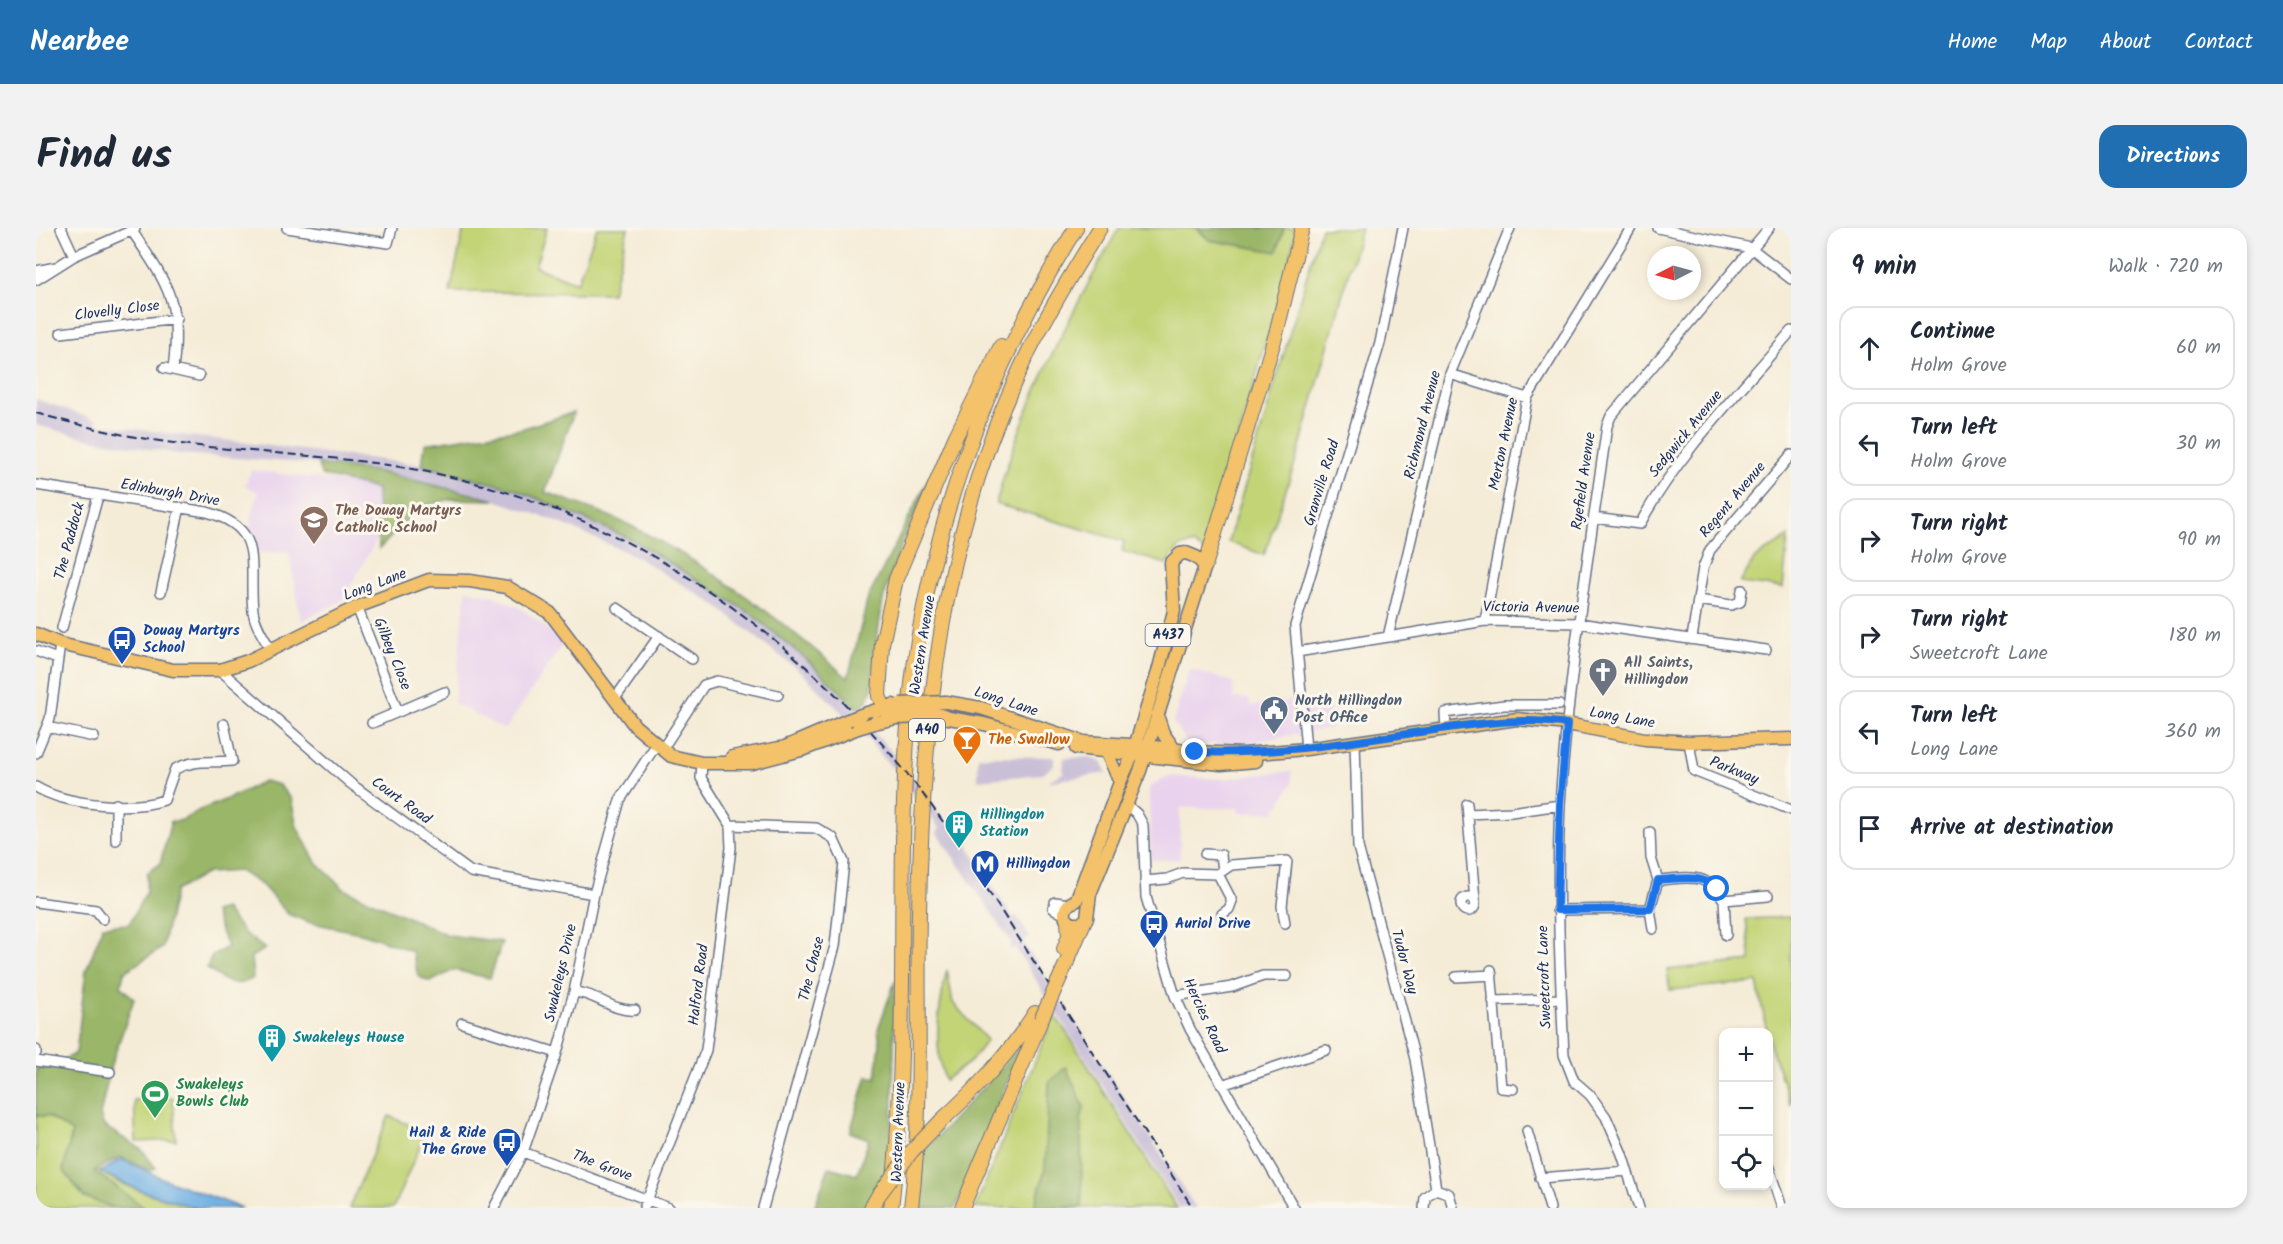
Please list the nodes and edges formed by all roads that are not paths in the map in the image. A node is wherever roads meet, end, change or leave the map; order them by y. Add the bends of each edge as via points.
1 (61, 228) edge
2 (293, 228) edge
3 (392, 228) edge
4 (1076, 228) edge
5 (1100, 228) edge
6 (1302, 228) edge
7 (1403, 228) edge
8 (1510, 228) edge
9 (1631, 228) edge
10 (1658, 228) edge
11 (1769, 228) edge
12 (135, 230) edge
13 (1751, 248) junction
14 (74, 256) junction
15 (56, 267) junction
16 (1052, 269) junction
17 (36, 271) edge
18 (1791, 279) edge
19 (36, 280) edge
20 (177, 319) junction
21 (1791, 331) edge
22 (61, 333) dead end
23 (1450, 374) junction
24 (199, 376) dead end
25 (1527, 398) junction
26 (1791, 455) edge
27 (36, 485) edge
28 (98, 496) junction
29 (180, 507) junction
30 (1594, 518) junction
31 (1205, 566) junction
32 (1742, 590) dead end
33 (160, 592) dead end
34 (1698, 600) junction
35 (357, 607) junction
36 (617, 608) dead end
37 (1485, 621) junction
38 (1578, 623) junction
39 (62, 628) dead end
40 (36, 634) edge
41 (659, 636) junction
42 (1388, 637) junction
43 (1692, 638) junction
44 (60, 644) junction
45 (271, 650) junction
46 (1766, 650) dead end
47 (36, 651) edge
48 (1297, 652) junction
49 (57, 658) junction
50 (692, 659) dead end
51 (220, 670) junction
52 (445, 692) dead end
53 (778, 695) dead end
54 (614, 700) junction
55 (1559, 705) dead end
56 (883, 707) junction
57 (898, 711) junction
58 (398, 712) junction
59 (1157, 715) junction
60 (943, 717) joint
61 (372, 723) dead end
62 (224, 724) dead end
63 (1567, 724) junction
64 (851, 725) junction
65 (47, 726) junction
66 (1446, 728) junction
67 (94, 737) dead end
68 (1791, 739) edge
69 (1355, 741) junction
70 (1689, 742) junction
71 (662, 748) junction
72 (1174, 749) junction
73 (1306, 749) junction
74 (1140, 751) junction
75 (36, 753) edge
76 (1107, 753) junction
77 (702, 763) junction
78 (1120, 782) junction
79 (36, 787) edge
80 (116, 804) junction
81 (1467, 804) dead end
82 (1127, 805) junction
83 (1560, 805) junction
84 (1791, 810) edge
85 (1468, 814) junction
86 (1138, 819) junction
87 (1121, 820) junction
88 (730, 825) junction
89 (1650, 832) dead end
90 (116, 840) dead end
91 (1205, 854) dead end
92 (1220, 872) junction
93 (1658, 880) junction
94 (1145, 881) junction
95 (594, 894) junction
96 (1768, 896) dead end
97 (1724, 900) junction
98 (1475, 901) dead end
99 (36, 902) edge
100 (1054, 905) dead end
101 (1650, 909) junction
102 (1070, 910) junction
103 (1557, 910) junction
104 (1222, 914) dead end
105 (1086, 915) junction
106 (103, 919) dead end
107 (1285, 923) dead end
108 (1653, 929) dead end
109 (1726, 935) dead end
110 (1063, 961) junction
111 (1287, 976) dead end
112 (1456, 977) dead end
113 (574, 992) junction
114 (1175, 996) junction
115 (1560, 999) junction
116 (1493, 1001) junction
117 (635, 1010) dead end
118 (1038, 1016) junction
119 (462, 1023) dead end
120 (1326, 1050) dead end
121 (557, 1053) junction
122 (36, 1061) edge
123 (110, 1072) dead end
124 (1222, 1085) junction
125 (1513, 1089) dead end
126 (1527, 1131) dead end
127 (523, 1152) junction
128 (1627, 1171) junction
129 (1540, 1178) junction
130 (1773, 1180) edge
131 (1436, 1189) junction
132 (874, 1202) edge
133 (646, 1204) edge
134 (494, 1208) edge
135 (669, 1208) edge
136 (763, 1208) edge
137 (891, 1208) edge
138 (911, 1208) edge
139 (962, 1208) edge
140 (1293, 1208) edge
141 (1424, 1208) edge
142 (1453, 1208) edge
143 (1550, 1208) edge
144 (1639, 1208) edge
145 (1782, 1208) edge

1 - 14 street
2 - 3 street via 388,243
4 - 16 highway, Western Avenue / A40
5 - 138 highway, Western Avenue / A40 via 1024,361 1003,410 969,509 932,677 925,747
6 - 31 highway via 1276,334
7 - 48 street, Granville Road via 1380,343 1295,626
8 - 23 street, Richmond Avenue
9 - 25 street, Merton Avenue
10 - 13 street
11 - 13 street, Ryefield Avenue
12 - 14 street
12 - 20 street via 164,278
13 - 18 street
13 - 30 street, Ryefield Avenue via 1611,416
14 - 15 street
15 - 17 street
15 - 19 street
16 - 56 highway via 1026,302 980,384 907,548 882,644 879,696
16 - 137 highway, Western Avenue / A40 via 1007,351 968,447 935,557 918,645 906,751 901,1060
20 - 22 street, Clovelly Close
20 - 24 street via 178,334 169,368
21 - 30 street, Sedgwick Avenue via 1675,469 1640,524
23 - 25 street
23 - 42 street, Richmond Avenue
25 - 37 street, Merton Avenue
26 - 34 street, Regent Avenue via 1710,550
27 - 28 street, Edinburgh Drive
28 - 29 street, Edinburgh Drive
28 - 39 street, The Paddock
29 - 33 street
29 - 45 street, Edinburgh Drive via 232,521 247,537 253,613
30 - 38 street, Ryefield Avenue
31 - 59 main road, A437
31 - 74 main road, A437 via 1186,553 1171,563 1174,611
32 - 34 street via 1740,602 1731,605
34 - 43 street, Regent Avenue
35 - 45 main road, Long Lane
35 - 54 main road, Long Lane via 429,580 507,587 550,614
35 - 58 street, Gilbey Close
36 - 41 street
37 - 38 street, Victoria Avenue
37 - 42 street, Victoria Avenue
38 - 43 street, Victoria Avenue
38 - 63 street, Ryefield Avenue
40 - 44 main road, Long Lane
41 - 50 street
41 - 54 street
42 - 48 street, Victoria Avenue
43 - 46 street, Victoria Avenue
44 - 49 street
44 - 51 main road, Long Lane via 173,670
45 - 51 main road, Long Lane
47 - 49 street
48 - 73 street, Granville Road
49 - 65 street
51 - 95 street, Court Road via 350,783 471,872
52 - 58 street, Gilbey Close
53 - 71 street, Swakeleys Drive via 717,681 704,685
54 - 71 main road, Long Lane via 635,726
55 - 66 street via 1504,705 1445,713
56 - 57 highway
56 - 64 main road, Long Lane, bridge via 865,713
57 - 60 highway, bridge via 924,711
57 - 64 main road, Long Lane, bridge via 874,723
57 - 74 main road, Long Lane, bridge via 946,702 981,708 1084,742
58 - 61 street, Gilbey Close
59 - 72 main road
59 - 74 main road, A437
60 - 76 main road, Long Lane
62 - 80 street via 232,761 192,761 175,769 164,800 148,806
63 - 66 main road, Long Lane via 1517,719
63 - 70 main road, Long Lane via 1645,739
63 - 83 street, Sweetcroft Lane
64 - 71 main road, Long Lane via 786,747 750,754 714,757
64 - 77 main road, Long Lane via 771,759 730,765
65 - 67 street
65 - 75 street
66 - 69 main road, Long Lane
68 - 70 main road, Long Lane
69 - 73 main road, Long Lane
69 - 131 street, Tudor Way via 1358,847 1415,1059
70 - 84 street, Parkway via 1694,771
71 - 77 main road, Long Lane via 671,756
71 - 95 street, Swakeleys Drive via 620,800
72 - 73 main road, Long Lane via 1243,754
72 - 74 main road, Long Lane
73 - 74 main road, Long Lane via 1272,759 1221,764
74 - 76 main road, Long Lane
74 - 78 main road
74 - 82 main road, A437
76 - 78 main road
77 - 88 street via 702,778
78 - 102 main road
79 - 80 street via 91,804
80 - 90 street
81 - 85 street
82 - 86 street, Hercies Road
82 - 87 main road, A437
83 - 85 street
83 - 103 street, Sweetcroft Lane
85 - 98 street
86 - 87 street
86 - 94 street, Hercies Road via 1144,831
87 - 105 main road, A437 via 1096,878
88 - 133 street, Halford Road via 731,848 706,1050
88 - 136 street, The Chase via 816,828 838,845 844,862 835,946
89 - 93 street via 1651,858
91 - 92 street via 1221,855
92 - 94 street via 1183,873
92 - 104 street via 1232,901
92 - 107 street via 1231,865 1287,861 1282,906
93 - 97 street via 1695,878 1711,882
93 - 101 street
94 - 114 street, Hercies Road
95 - 113 street, Swakeleys Drive
96 - 97 street
97 - 109 street
99 - 106 street via 96,910
100 - 102 street
101 - 103 street
101 - 108 street
102 - 105 main road
102 - 105 main road via 1076,925
102 - 110 highway
103 - 115 street, Sweetcroft Lane
105 - 110 highway
110 - 118 highway
111 - 114 street via 1263,976 1232,987
112 - 116 street via 1492,973
113 - 117 street via 586,992 624,1011
113 - 121 street, Swakeleys Drive
114 - 124 street, Hercies Road
115 - 116 street
115 - 128 street, Sweetcroft Lane via 1564,1054 1574,1081 1606,1117
116 - 125 street via 1502,1088
118 - 132 highway, bridge via 997,1067 911,1152
118 - 139 highway
119 - 121 street
120 - 124 street
121 - 127 street, Swakeleys Drive
122 - 123 street
124 - 140 street, Hercies Road
126 - 129 street
127 - 133 street, The Grove
127 - 134 street, Swakeleys Drive
128 - 129 street
128 - 144 street, Sweetcroft Lane
129 - 143 street
130 - 145 street
131 - 141 street via 1425,1197
131 - 142 street via 1449,1194
133 - 135 street, The Grove

